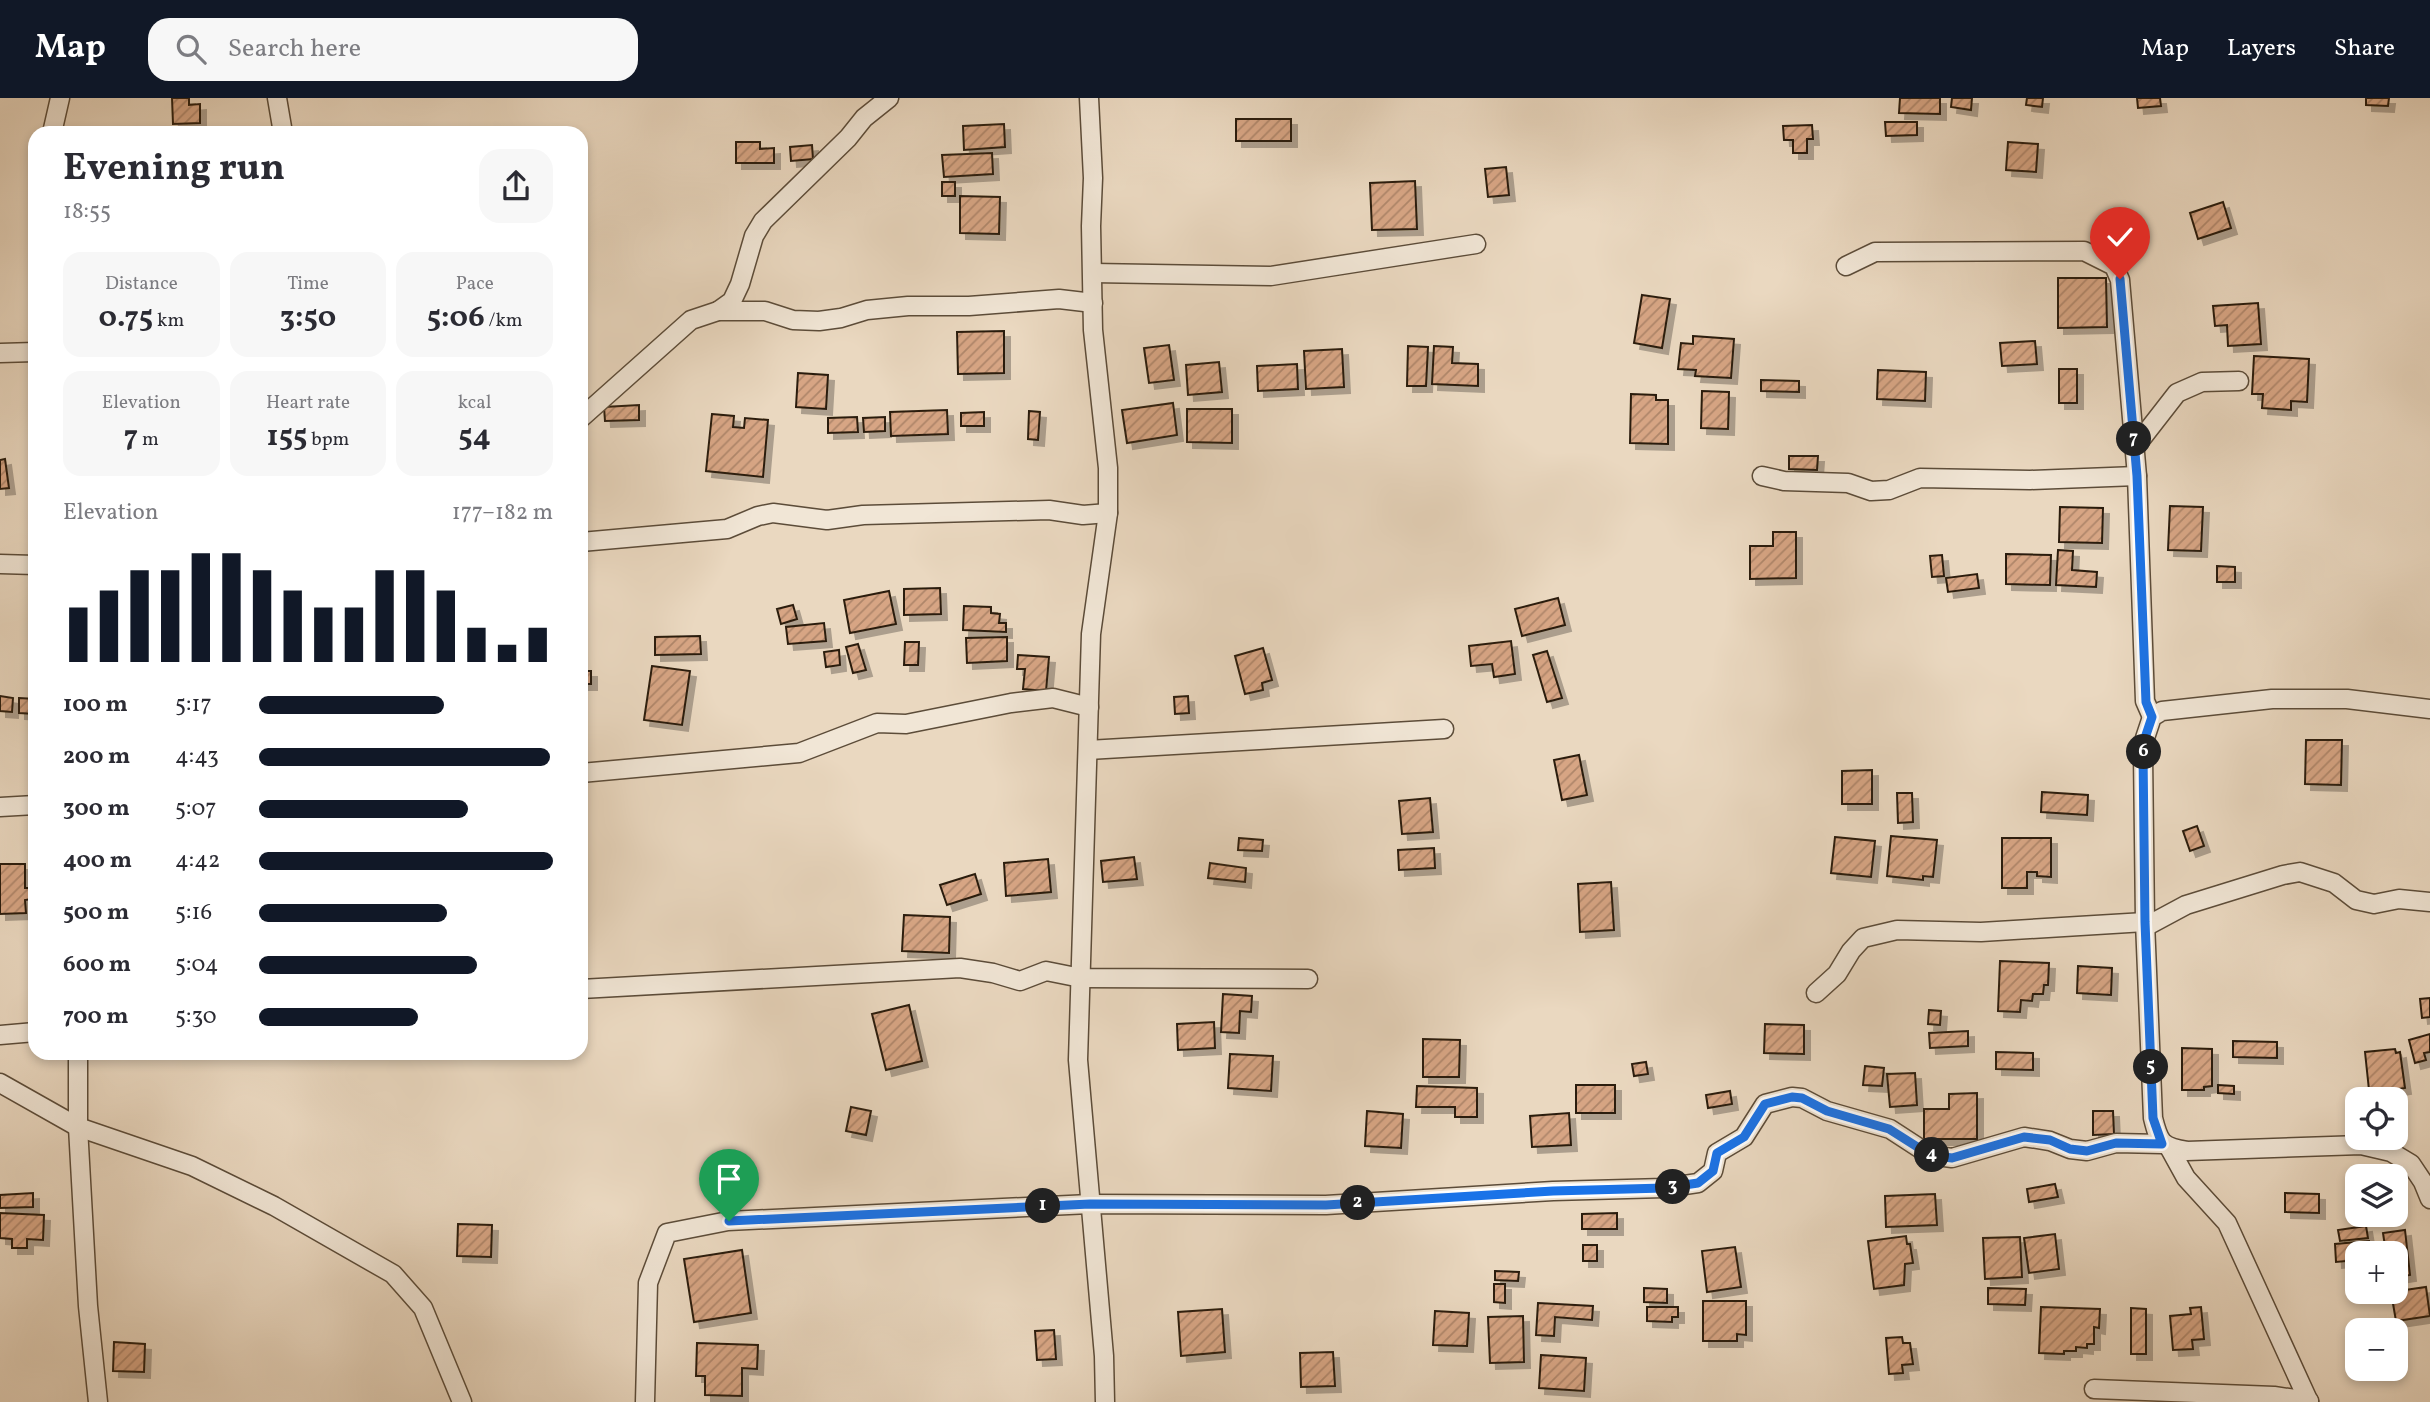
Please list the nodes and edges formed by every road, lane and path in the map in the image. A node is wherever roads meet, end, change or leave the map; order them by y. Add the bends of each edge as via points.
1 (60, 98) edge
2 (277, 98) edge
3 (889, 98) edge
4 (1089, 98) edge
5 (54, 126) edge
6 (282, 126) edge
7 (1476, 244) dead end
8 (1846, 266) dead end
9 (1093, 274) junction
10 (1093, 303) junction
11 (718, 311) junction
12 (28, 352) edge
13 (0, 353) edge
14 (2239, 381) dead end
15 (588, 412) edge
16 (2135, 447) junction
17 (1762, 476) dead end
18 (2137, 476) junction
19 (1108, 513) junction
20 (588, 541) edge
21 (0, 564) edge
22 (28, 565) edge
23 (1089, 708) junction
24 (2430, 709) edge
25 (2152, 717) junction
26 (1444, 729) dead end
27 (1088, 750) junction
28 (588, 772) edge
29 (28, 805) edge
30 (0, 807) edge
31 (2430, 902) edge
32 (2145, 925) junction
33 (1081, 978) junction
34 (1308, 978) dead end
35 (588, 989) edge
36 (1816, 993) dead end
37 (28, 1033) edge
38 (0, 1035) edge
39 (78, 1060) edge
40 (0, 1083) edge
41 (78, 1127) junction
42 (2166, 1146) junction
43 (2430, 1199) edge
44 (1090, 1204) junction
45 (2094, 1389) dead end
46 (98, 1402) edge
47 (462, 1402) edge
48 (645, 1402) edge
49 (1105, 1402) edge
50 (2309, 1402) edge

1 - 5 street
2 - 6 street
3 - 11 street via 763,221 732,301
4 - 9 street
7 - 9 street via 1271,276
8 - 16 street via 1875,252 2084,251 2114,266 2120,279
9 - 10 street
10 - 11 street via 1059,299 908,306 819,321 793,320 765,311
10 - 19 street
11 - 15 street via 691,320
12 - 13 street
14 - 16 street via 2202,382 2177,393
16 - 18 street
17 - 18 street via 1848,483 1871,491 1889,490 1920,478
18 - 25 street via 2146,702
19 - 20 street via 1049,510 827,520 773,513 727,529
19 - 23 street via 1091,635
21 - 22 street
23 - 27 street
23 - 28 street via 1053,698 1011,703 906,724 877,723 799,753
24 - 25 street via 2347,699 2272,699 2162,711
25 - 32 street via 2143,754
26 - 27 street
27 - 33 street
29 - 30 street
31 - 32 street via 2399,899 2374,904 2356,900 2334,883 2300,872 2186,905
32 - 36 street via 1981,932 1897,930 1863,938 1837,974
32 - 42 street via 2153,1118
33 - 34 street
33 - 35 street via 1046,971 1020,981 960,968
33 - 44 street via 1078,1060
37 - 38 street
39 - 41 street
40 - 41 street
41 - 46 street
41 - 47 street via 191,1166 274,1206 393,1274 423,1308
42 - 43 street via 2187,1151 2361,1145 2391,1152 2411,1164
42 - 44 street via 2116,1143 2087,1151 2024,1137 1952,1158 1930,1155 1889,1129 1792,1097 1765,1104 1744,1137 1717,1153 1713,1171 1687,1185 1326,1205
42 - 50 street via 2186,1178 2227,1223
44 - 48 street via 729,1221 667,1233 649,1283
44 - 49 street
45 - 50 street via 2274,1396

